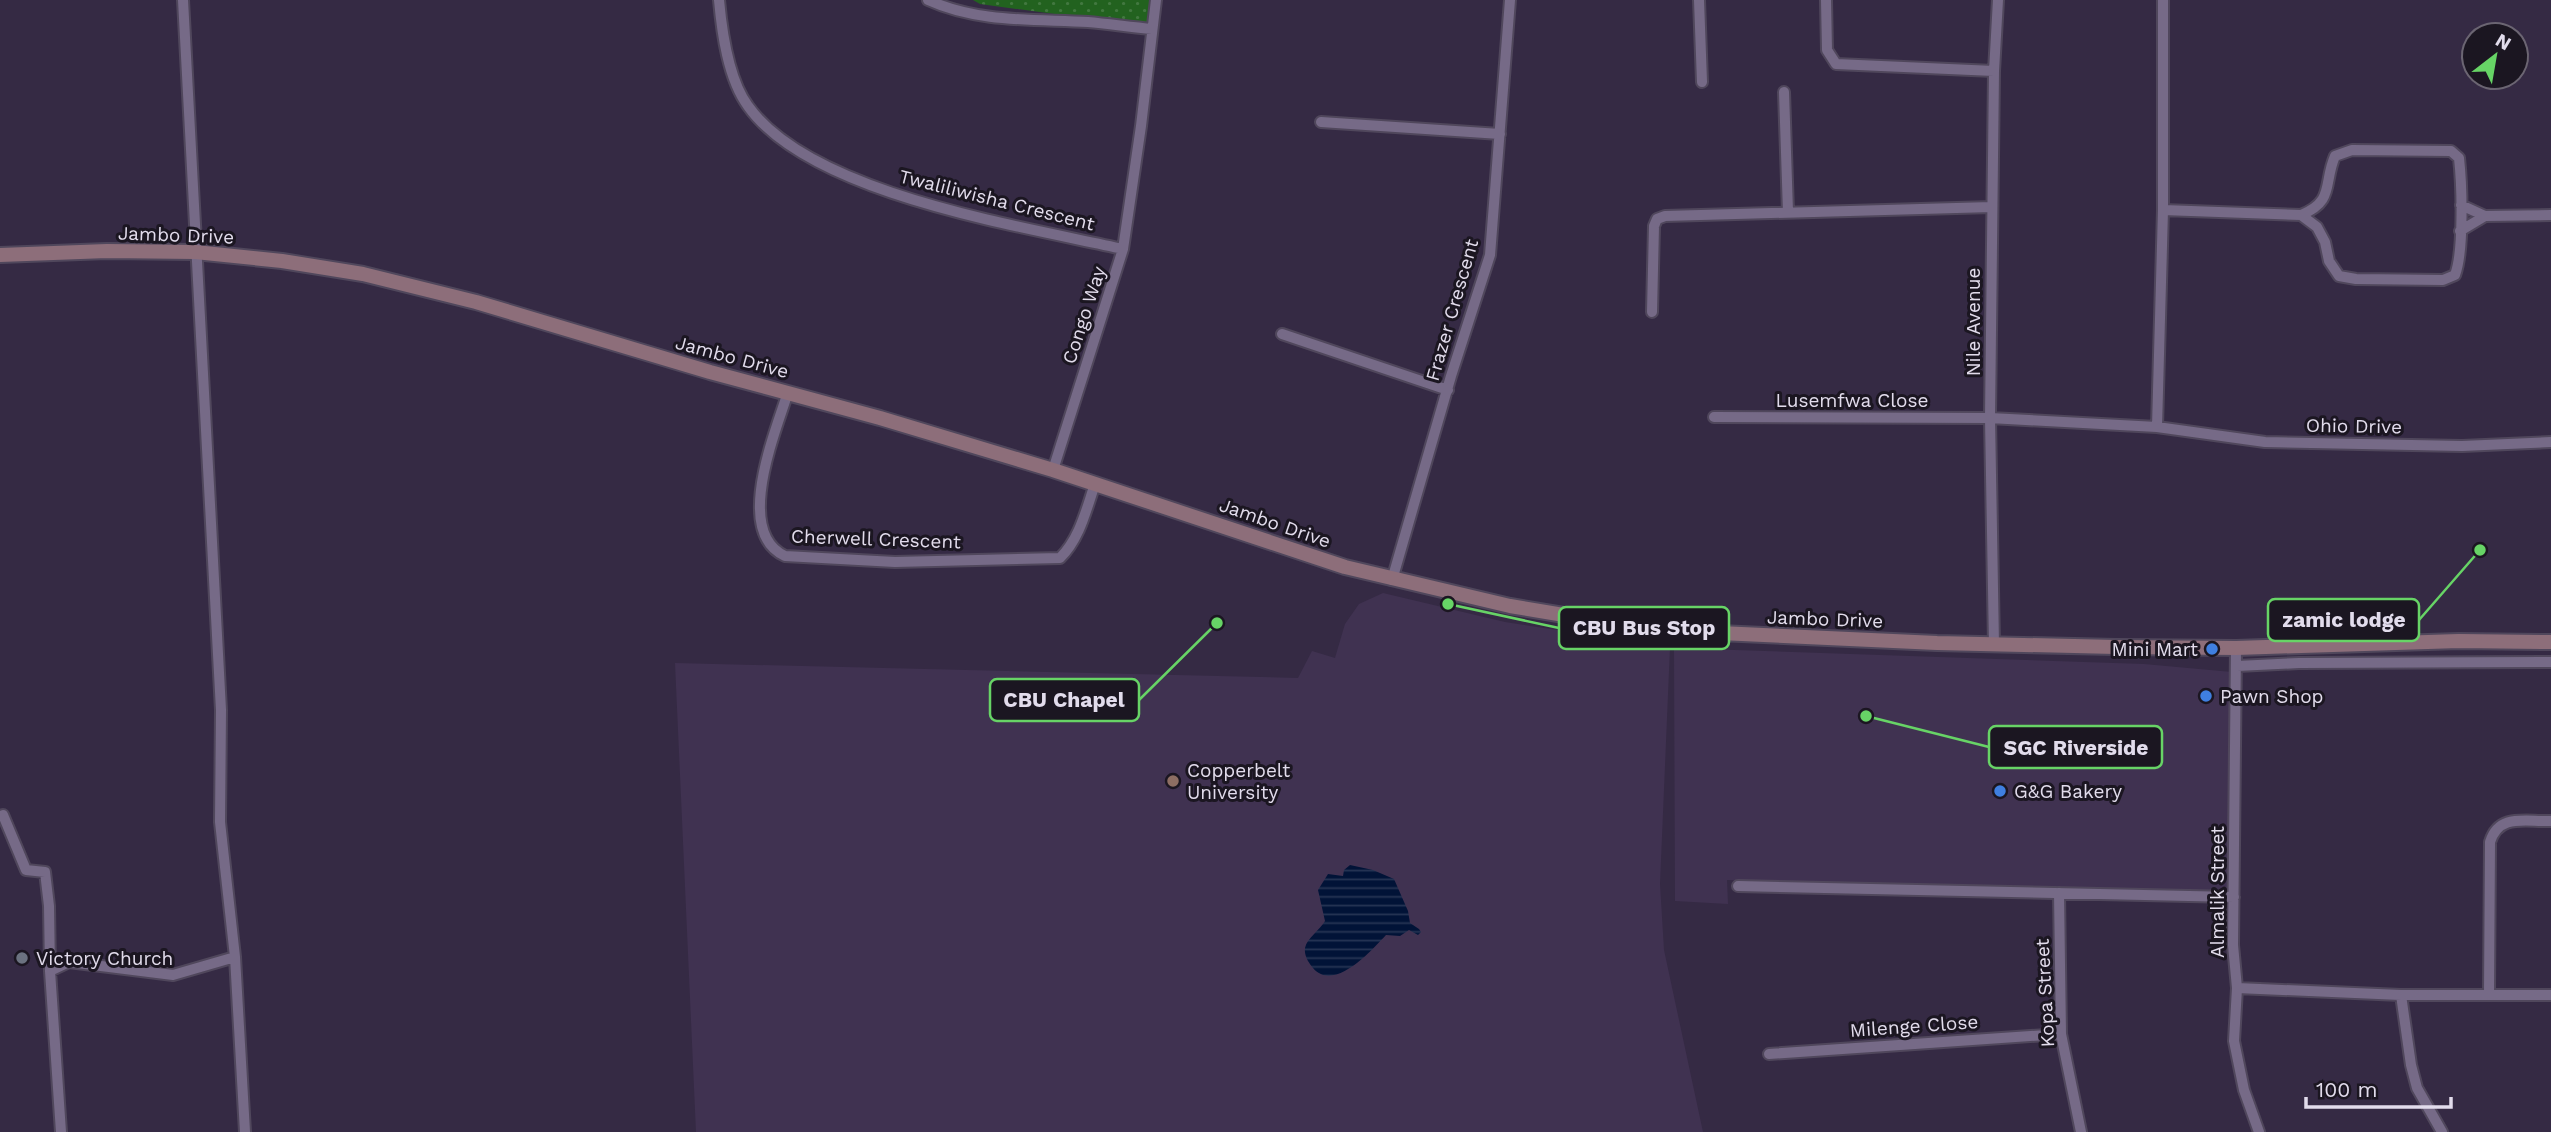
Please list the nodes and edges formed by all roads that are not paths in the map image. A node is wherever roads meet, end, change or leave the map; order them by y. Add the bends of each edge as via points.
1 (183, 0) edge
2 (719, 0) edge
3 (928, 0) edge
4 (1156, 0) edge
5 (1510, 0) edge
6 (1699, 0) edge
7 (1826, 0) edge
8 (1998, 0) edge
9 (2163, 0) edge
10 (1152, 29) junction
11 (1994, 71) junction
12 (1702, 82) dead end
13 (1783, 92) dead end
14 (1321, 122) dead end
15 (1500, 134) junction
16 (2460, 205) junction
17 (1992, 207) junction
18 (2163, 210) junction
19 (1788, 212) junction
20 (2301, 215) junction
21 (2551, 215) edge
22 (2485, 216) junction
23 (2460, 231) junction
24 (1123, 249) junction
25 (195, 252) junction
26 (0, 257) edge
27 (1652, 312) dead end
28 (1282, 334) dead end
29 (1448, 390) junction
30 (788, 392) junction
31 (1714, 417) dead end
32 (1990, 418) junction
33 (2157, 427) junction
34 (2551, 442) edge
35 (1052, 470) junction
36 (1095, 484) junction
37 (1392, 580) junction
38 (2551, 642) edge
39 (1994, 645) junction
40 (2236, 648) junction
41 (2551, 662) edge
42 (2237, 666) junction
43 (3, 815) dead end
44 (2551, 821) edge
45 (1738, 886) dead end
46 (2059, 893) junction
47 (2234, 897) junction
48 (235, 957) junction
49 (50, 971) junction
50 (2237, 988) junction
51 (2489, 993) junction
52 (2401, 995) junction
53 (2551, 995) edge
54 (2061, 1034) junction
55 (1769, 1054) dead end
56 (61, 1132) edge
57 (245, 1132) edge
58 (2081, 1132) edge
59 (2259, 1132) edge
60 (2442, 1132) edge

1 - 25 street
2 - 24 street, Twaliliwisha Crescent via 722,39 747,106 769,131 806,157 846,177 942,208
3 - 10 street via 1000,19
4 - 10 street, Congo Way
5 - 15 street, Frazer Crescent
6 - 12 street
7 - 11 street via 1827,50 1836,64
8 - 11 street, Nile Avenue
9 - 18 street
10 - 24 street, Congo Way
11 - 17 street, Nile Avenue
13 - 19 street
14 - 15 street
15 - 29 street, Frazer Crescent via 1490,255
16 - 20 street via 2459,158 2451,151 2352,150 2335,156 2326,196 2316,209
16 - 22 street
16 - 23 street
17 - 19 street
17 - 32 street, Nile Avenue
18 - 20 street
18 - 33 street
19 - 27 street via 1657,219
20 - 23 street via 2317,228 2339,276 2356,279 2443,279 2455,275
21 - 22 street
22 - 23 street
24 - 35 street, Congo Way
25 - 26 main road, Jambo Drive
25 - 30 main road, Jambo Drive via 282,261 411,285
25 - 48 street via 221,710 219,822
28 - 29 street
29 - 37 street, Frazer Crescent
30 - 35 main road, Jambo Drive
30 - 36 street, Cherwell Crescent via 765,466 760,515 769,543 785,556 895,562 1060,558 1077,534
31 - 32 street, Lusemfwa Close
32 - 33 street, Lusemfwa Close
32 - 39 street, Nile Avenue
33 - 34 street, Ohio Drive via 2265,442 2462,446
35 - 36 main road, Jambo Drive
36 - 37 main road, Jambo Drive
37 - 39 main road, Jambo Drive via 1654,630
38 - 40 main road, Jambo Drive
39 - 40 main road, Jambo Drive
40 - 42 street, Almalik Street
41 - 42 street
42 - 47 street, Almalik Street
43 - 49 street via 26,870 45,872
44 - 51 street via 2505,822 2494,829 2490,842
45 - 46 street
46 - 47 street
46 - 54 street, Kopa Street
47 - 50 street, Almalik Street
48 - 49 street via 173,975 69,962
48 - 57 street
49 - 56 street
50 - 52 street
50 - 59 street, Almalik Street via 2234,1041
51 - 52 street
51 - 53 street
52 - 60 street via 2410,1065 2417,1088
54 - 55 street, Milenge Close
54 - 58 street, Kopa Street

